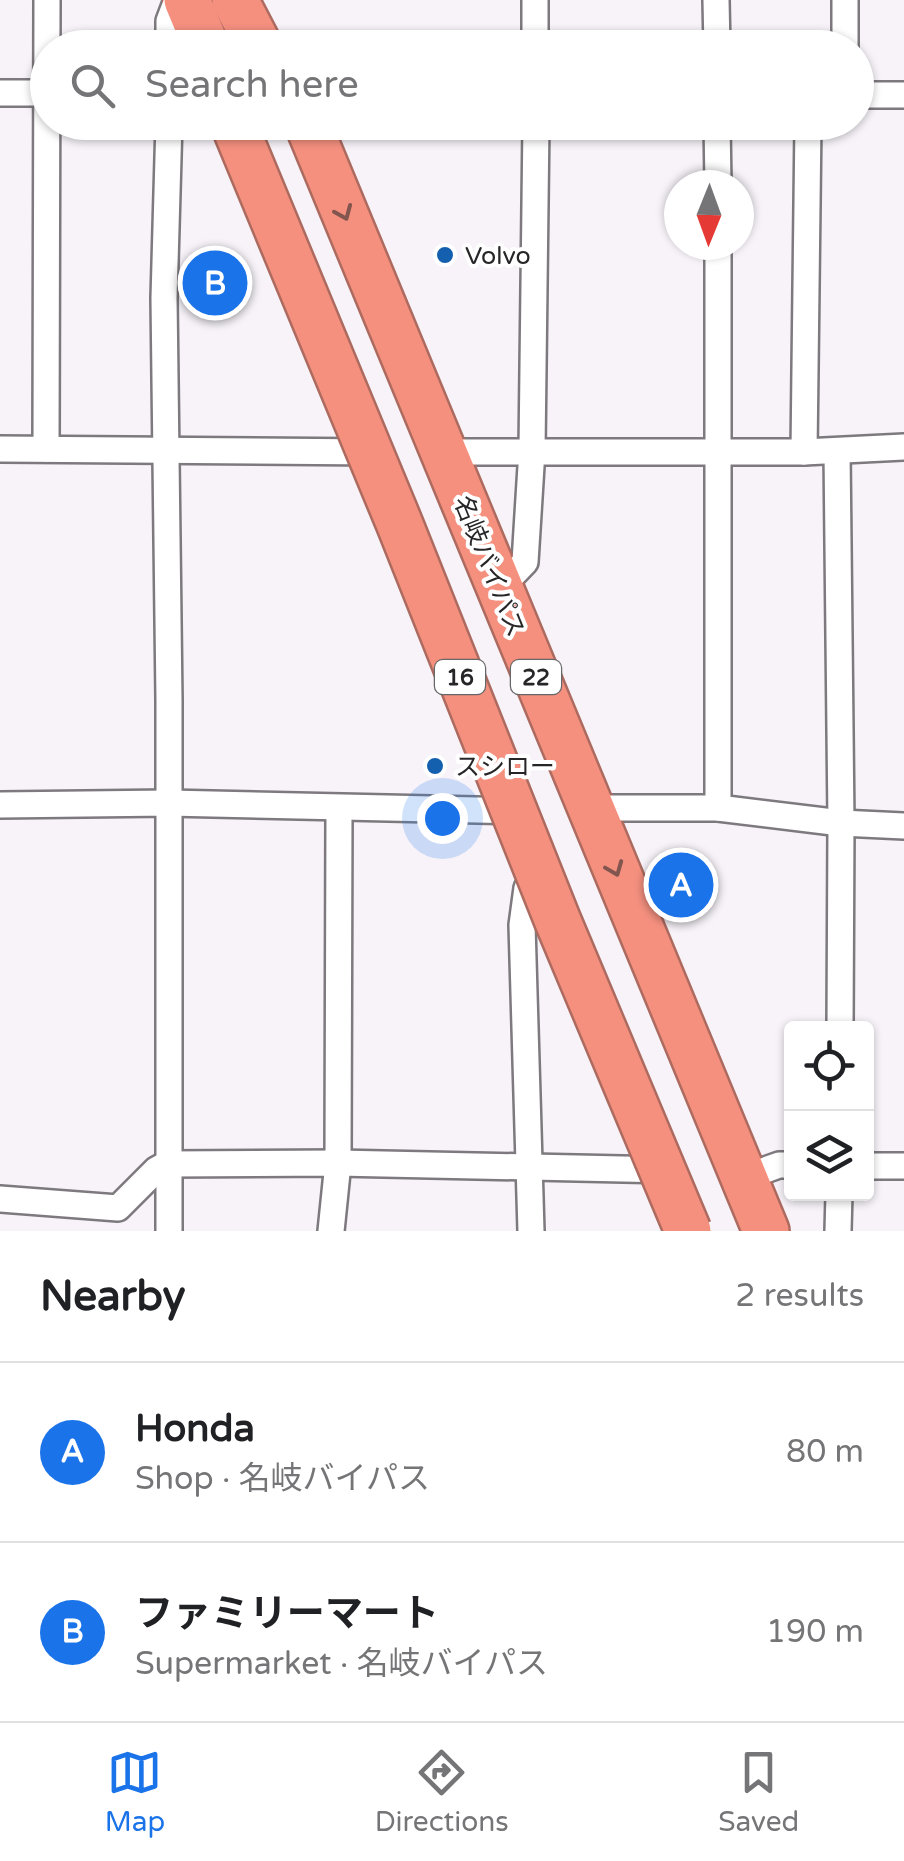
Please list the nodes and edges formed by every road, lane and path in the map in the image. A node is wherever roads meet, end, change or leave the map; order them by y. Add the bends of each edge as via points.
1 (47, 0) edge
2 (183, 0) edge
3 (235, 0) edge
4 (258, 0) edge
5 (534, 0) edge
6 (716, 0) edge
7 (845, 0) edge
8 (47, 30) edge
9 (170, 30) edge
10 (197, 30) edge
11 (251, 30) edge
12 (270, 30) edge
13 (535, 30) edge
14 (717, 30) edge
15 (845, 30) edge
16 (0, 93) edge
17 (30, 93) edge
18 (874, 95) edge
19 (904, 96) edge
20 (47, 140) edge
21 (168, 140) edge
22 (243, 140) edge
23 (244, 140) edge
24 (314, 140) edge
25 (536, 140) edge
26 (718, 140) edge
27 (808, 140) edge
28 (718, 170) edge
29 (718, 260) edge
30 (904, 447) edge
31 (46, 448) junction
32 (166, 448) junction
33 (0, 449) edge
34 (532, 450) junction
35 (837, 451) junction
36 (378, 452) junction
37 (443, 452) junction
38 (718, 452) junction
39 (804, 452) junction
40 (499, 589) junction
41 (168, 804) junction
42 (0, 805) edge
43 (591, 808) junction
44 (718, 808) junction
45 (339, 810) junction
46 (520, 811) junction
47 (842, 823) junction
48 (904, 826) edge
49 (542, 867) junction
50 (840, 1021) edge
51 (338, 1163) junction
52 (167, 1164) junction
53 (784, 1165) edge
54 (874, 1166) edge
55 (904, 1166) edge
56 (530, 1167) junction
57 (669, 1170) junction
58 (743, 1178) junction
59 (0, 1199) edge
60 (838, 1201) edge
61 (169, 1231) edge
62 (330, 1231) edge
63 (531, 1231) edge
64 (691, 1231) edge
65 (766, 1231) edge
66 (838, 1231) edge

1 - 8 street
2 - 9 street
2 - 10 highway
3 - 11 highway
4 - 12 highway
5 - 13 street
6 - 14 street
7 - 15 street
16 - 17 street
18 - 19 street
20 - 31 street
21 - 32 street
22 - 64 highway, 16, bridge via 557,919
23 - 36 highway, 22
24 -> 37 highway, 名岐バイパス / 22
25 - 34 street
26 - 28 street
27 - 39 street
29 - 38 street
30 - 35 street
31 - 32 street
31 - 33 street
32 - 36 street
32 - 41 street
34 - 37 street
34 - 38 street
34 - 40 street via 525,562
35 - 39 street
35 - 47 street
36 - 46 highway, 22
37 - 40 highway, 名岐バイパス / 22
38 - 39 street
38 - 44 street
40 - 43 highway, 名岐バイパス / 22
41 - 42 street
41 - 45 street
41 - 52 street
43 - 44 street
43 -> 58 highway, 名岐バイパス / 22
44 - 47 street
45 - 46 street
45 - 51 street
46 - 49 highway, 22
47 - 48 street
47 - 50 street
49 - 56 street via 527,888 522,925
49 - 57 highway, 22
51 - 52 street
51 - 56 street
51 - 62 street
52 - 59 street via 118,1208
52 - 61 street
53 - 58 street
54 - 55 street
56 - 57 street
56 - 63 street
57 - 64 highway, 22
58 - 65 highway, 名岐バイパス / 22
60 - 66 street

